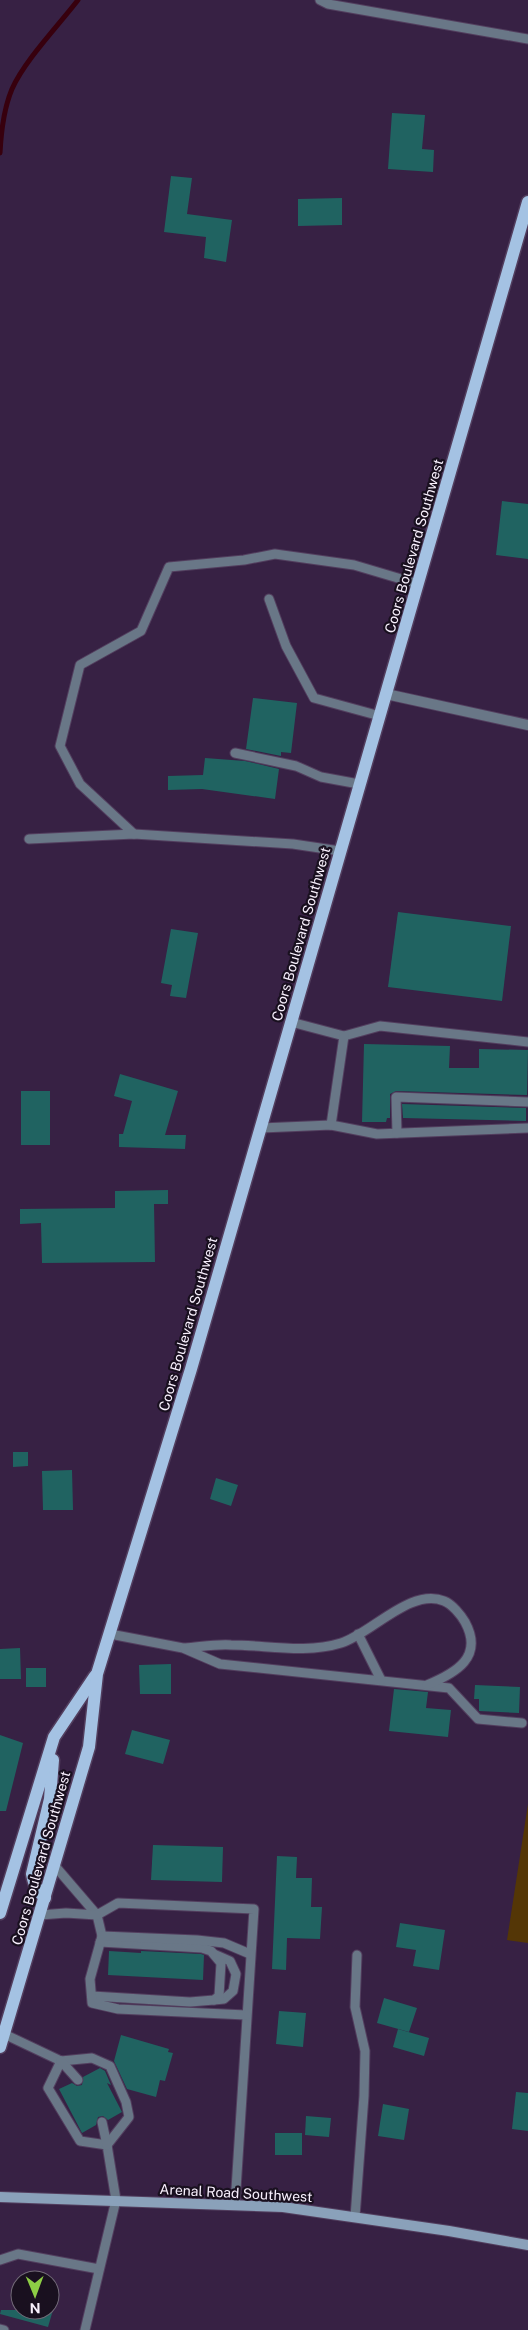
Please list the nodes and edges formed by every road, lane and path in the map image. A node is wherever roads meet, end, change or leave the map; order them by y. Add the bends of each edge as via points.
1 (320, 0) edge
2 (528, 39) edge
3 (528, 202) edge
4 (418, 584) junction
5 (269, 599) dead end
6 (386, 694) junction
7 (380, 716) junction
8 (528, 725) edge
9 (235, 753) dead end
10 (359, 784) junction
11 (134, 834) junction
12 (29, 839) dead end
13 (340, 851) junction
14 (291, 1022) junction
15 (344, 1036) junction
16 (528, 1042) edge
17 (528, 1102) edge
18 (331, 1125) junction
19 (261, 1128) junction
20 (528, 1128) edge
21 (397, 1133) junction
22 (110, 1634) junction
23 (358, 1634) junction
24 (183, 1648) junction
25 (97, 1674) junction
26 (381, 1680) junction
27 (427, 1685) junction
28 (522, 1723) dead end
29 (54, 1737) junction
30 (55, 1866) junction
31 (45, 1898) junction
32 (0, 1912) edge
33 (40, 1915) junction
34 (97, 1915) junction
35 (101, 1939) junction
36 (213, 1954) junction
37 (250, 1954) junction
38 (357, 1955) dead end
39 (92, 1996) junction
40 (214, 2000) junction
41 (246, 2015) junction
42 (4, 2034) junction
43 (0, 2047) edge
44 (61, 2060) junction
45 (78, 2080) dead end
46 (102, 2122) dead end
47 (107, 2145) junction
48 (0, 2197) edge
49 (116, 2200) junction
50 (235, 2205) junction
51 (355, 2217) junction
52 (528, 2245) edge
53 (0, 2260) edge
54 (99, 2269) junction
55 (0, 2329) edge
56 (4, 2330) edge
57 (85, 2330) edge

1 - 2 lane
3 - 4 main road, Coors Boulevard Southwest
4 - 6 main road, Coors Boulevard Southwest
4 - 11 lane via 354,565 275,554 168,567 141,631 80,665 60,746 80,784
5 - 7 lane via 286,646 314,698
6 - 7 main road, Coors Boulevard Southwest
6 - 8 street
7 - 10 main road, Coors Boulevard Southwest
9 - 10 lane via 296,766 320,777
10 - 13 main road, Coors Boulevard Southwest
11 - 12 lane
11 - 13 lane via 293,844
13 - 14 main road, Coors Boulevard Southwest
14 - 15 lane
14 - 19 main road, Coors Boulevard Southwest
15 - 16 lane via 380,1026
15 - 18 lane
17 - 21 lane via 396,1097
18 - 19 lane
18 - 21 lane via 377,1134
19 - 22 main road, Coors Boulevard Southwest
20 - 21 lane
22 - 24 lane
22 - 25 main road, Coors Boulevard Southwest
23 - 24 lane via 342,1643 316,1648 229,1644
23 - 26 lane
23 - 27 lane via 422,1599 444,1601 461,1616 471,1634 470,1655 450,1675
24 - 26 lane via 220,1664
25 - 29 main road, Coors Boulevard Southwest
25 - 30 main road, Coors Boulevard Southwest via 89,1747
26 - 27 lane
27 - 28 lane via 449,1688 478,1719
29 - 31 main road via 50,1799 32,1874 38,1892
29 - 32 main road, Coors Boulevard Southwest
30 - 31 main road, Coors Boulevard Southwest
30 - 34 lane
31 - 33 main road, Coors Boulevard Southwest
33 - 34 lane
33 - 42 main road, Coors Boulevard Southwest
34 - 35 lane
34 - 37 lane via 118,1903 254,1910
35 - 36 lane via 202,1948
35 - 37 lane via 197,1940 224,1943
35 - 39 lane via 90,1979
36 - 40 lane via 221,1963 219,1996
36 - 40 lane via 230,1961 236,1974 233,1991 224,1999
37 - 41 lane
38 - 51 lane via 355,2007 365,2051
39 - 40 lane via 190,2002
39 - 41 lane via 92,2003 118,2009
41 - 50 lane
42 - 43 main road, Coors Boulevard Southwest
42 - 44 lane
44 - 45 lane
44 - 47 lane via 48,2088 80,2141
44 - 47 lane via 92,2058 110,2066 130,2117
46 - 47 lane
47 - 49 lane
48 - 49 main road, Arenal Road Southwest
49 - 50 main road, Arenal Road Southwest
49 - 54 lane
50 - 51 main road, Arenal Road Southwest via 284,2207
51 - 52 main road, Arenal Road Southwest
53 - 54 lane via 18,2254
54 - 57 lane
55 - 56 lane

